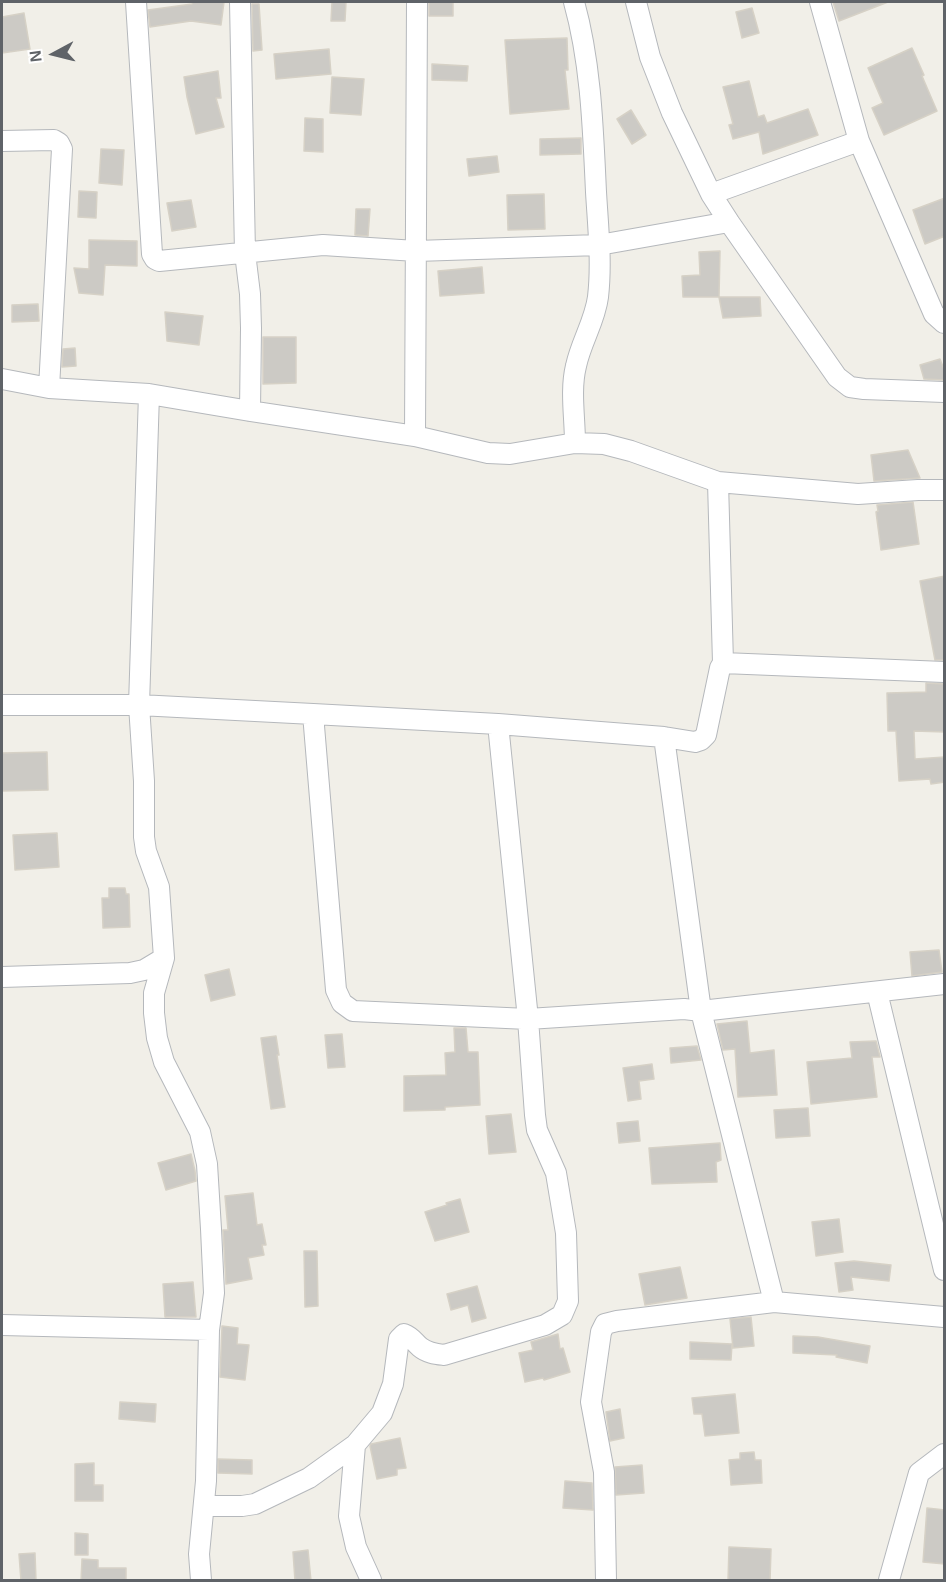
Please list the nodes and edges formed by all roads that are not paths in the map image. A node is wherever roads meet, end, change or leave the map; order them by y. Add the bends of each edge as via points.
1 (136, 2) edge
2 (240, 2) edge
3 (417, 2) edge
4 (574, 2) edge
5 (636, 2) edge
6 (820, 2) edge
7 (2, 141) edge
8 (859, 141) junction
9 (711, 194) junction
10 (729, 222) junction
11 (599, 245) junction
12 (416, 251) junction
13 (245, 253) junction
14 (945, 323) edge
15 (2, 379) edge
16 (49, 388) junction
17 (945, 392) edge
18 (149, 394) junction
19 (250, 411) junction
20 (415, 436) junction
21 (576, 443) junction
22 (718, 482) junction
23 (945, 490) edge
24 (723, 663) junction
25 (945, 672) edge
26 (2, 705) edge
27 (139, 705) junction
28 (313, 714) junction
29 (498, 724) junction
30 (664, 737) junction
31 (164, 958) junction
32 (2, 977) edge
33 (945, 984) edge
34 (877, 992) junction
35 (701, 1011) junction
36 (528, 1019) junction
37 (945, 1270) edge
38 (774, 1302) junction
39 (945, 1317) edge
40 (2, 1325) edge
41 (209, 1330) junction
42 (355, 1445) junction
43 (945, 1454) edge
44 (204, 1506) junction
45 (201, 1581) edge
46 (371, 1581) edge
47 (606, 1581) edge
48 (889, 1581) edge

1 - 13 street via 154,259
2 - 13 street
3 - 12 street
4 - 11 street via 587,64
5 - 9 street via 650,57
6 - 8 street
7 - 16 street via 54,140 62,149
8 - 9 street
8 - 14 street via 934,314
9 - 10 street
10 - 11 street
10 - 17 street via 837,377 850,387 864,389
11 - 12 street
11 - 21 street via 596,308 573,379
12 - 13 street via 323,245
12 - 20 street
13 - 19 street via 250,294
15 - 16 street
16 - 18 street
18 - 19 street
18 - 27 street
19 - 20 street
20 - 21 street via 488,453 510,454
21 - 22 street via 604,444 631,451
22 - 23 street via 858,494
22 - 24 street
24 - 25 street
24 - 30 street via 706,735 695,741
26 - 27 street
27 - 28 street
27 - 31 street via 144,837 159,887
28 - 29 street
28 - 36 street via 336,990 342,1003 353,1011
29 - 30 street
29 - 36 street
30 - 35 street
31 - 32 street via 130,973
31 - 41 street via 154,993 157,1038 164,1062 200,1132 207,1164 213,1293
33 - 34 street
34 - 35 street
34 - 37 street
35 - 36 street
35 - 38 street
36 - 42 street via 537,1130 556,1173 566,1233 568,1301 562,1315 545,1325 444,1355 420,1348 404,1334 399,1339 393,1384 382,1413
38 - 39 street
38 - 47 street via 605,1324 591,1402 604,1472
40 - 41 street
41 - 44 street
42 - 44 street via 309,1478 255,1504
42 - 46 street via 349,1516 356,1547
43 - 48 street via 919,1473
44 - 45 street via 199,1554

